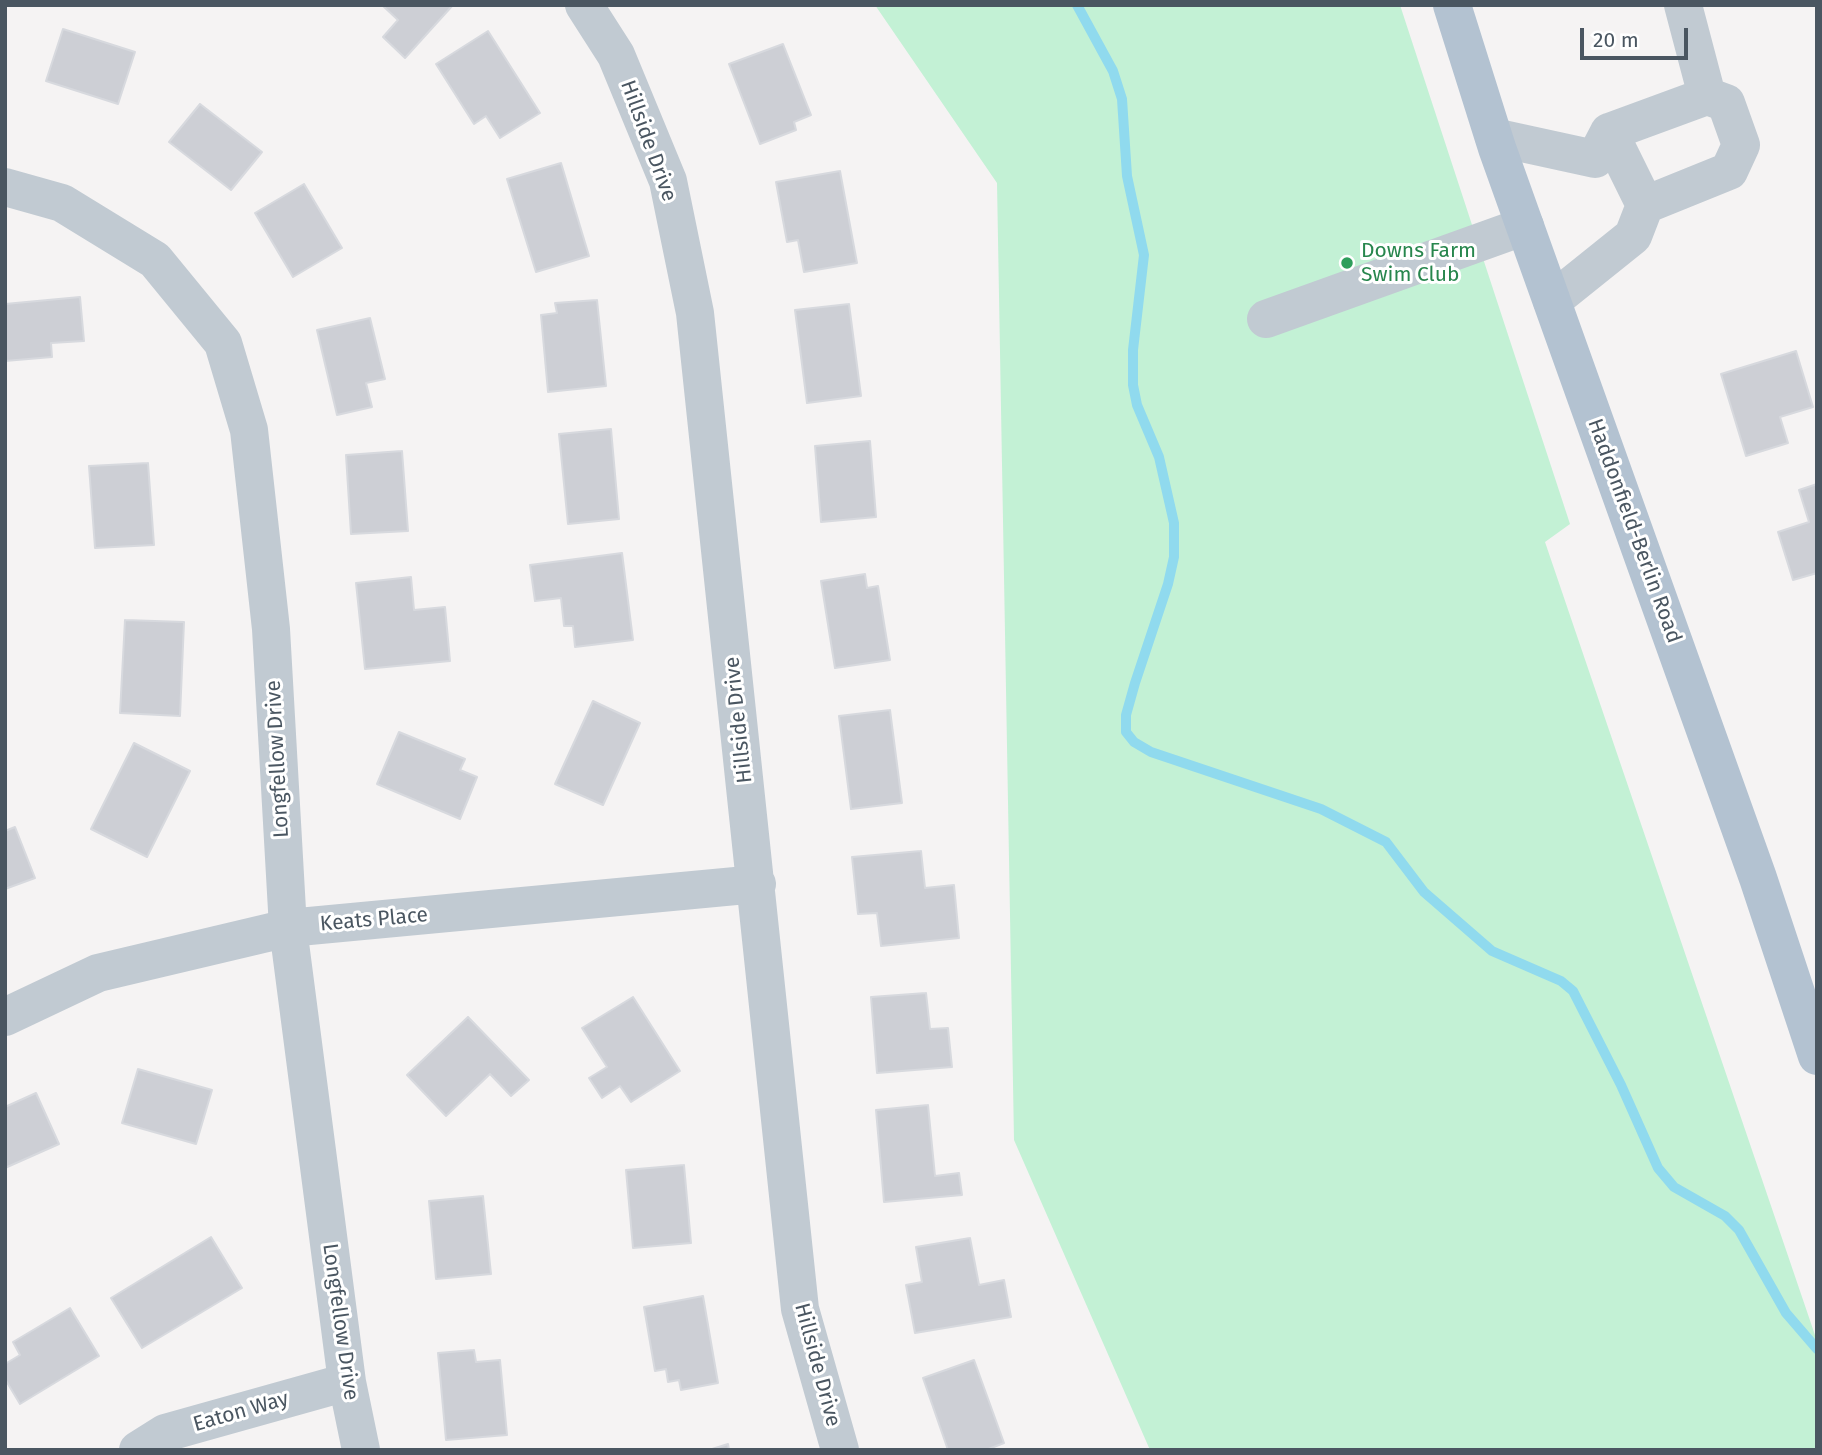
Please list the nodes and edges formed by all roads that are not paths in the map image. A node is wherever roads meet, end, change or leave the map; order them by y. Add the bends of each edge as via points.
1 (584, 5) edge
2 (1452, 5) edge
3 (1684, 5) edge
4 (1707, 96) junction
5 (1609, 132) junction
6 (1494, 137) junction
7 (5, 187) edge
8 (1644, 205) junction
9 (1525, 226) junction
10 (1552, 301) junction
11 (1266, 319) dead end
12 (757, 884) junction
13 (288, 928) junction
14 (5, 1017) edge
15 (1817, 1056) edge
16 (347, 1382) junction
17 (138, 1450) edge
18 (361, 1450) edge
19 (840, 1450) edge

1 - 12 street, Hillside Drive via 616,55 668,181 695,313
2 - 6 main road, Haddonfield-Berlin Road
3 - 4 street
4 - 5 street
4 - 8 street via 1726,103 1741,145 1729,171
5 - 6 street via 1595,159
5 - 8 street
6 - 9 main road, Haddonfield-Berlin Road
7 - 13 street, Longfellow Drive via 62,202 155,260 223,343 251,443 271,629
8 - 10 street via 1633,236
9 - 10 main road, Haddonfield-Berlin Road
9 - 11 street
10 - 15 main road, Haddonfield-Berlin Road
12 - 13 street, Keats Place
12 - 19 street, Hillside Drive via 800,1309
13 - 14 street, Keats Place via 98,973
13 - 16 street, Longfellow Drive
16 - 17 street, Eaton Way via 165,1433
16 - 18 street, Longfellow Drive

